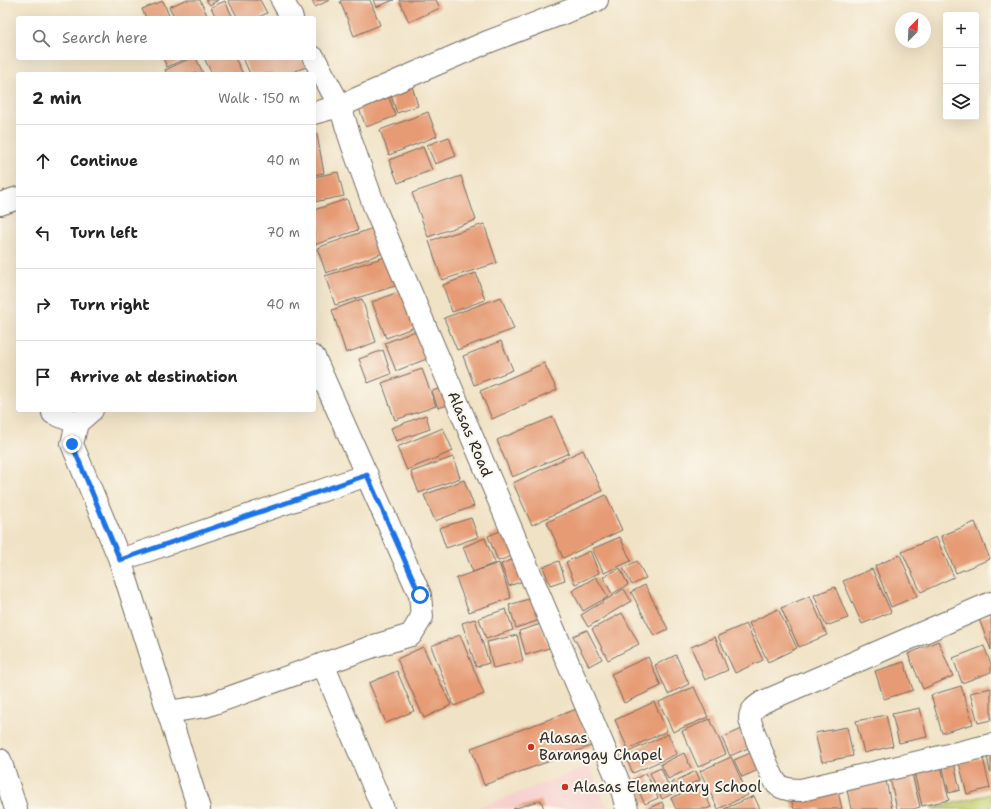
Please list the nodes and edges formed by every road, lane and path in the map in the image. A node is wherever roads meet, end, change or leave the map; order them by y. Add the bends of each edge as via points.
1 (282, 0) edge
2 (597, 0) edge
3 (291, 16) edge
4 (315, 60) edge
5 (340, 106) junction
6 (316, 112) edge
7 (16, 199) edge
8 (0, 204) edge
9 (316, 361) edge
10 (53, 413) dead end
11 (85, 417) edge
12 (367, 475) junction
13 (120, 560) junction
14 (991, 603) edge
15 (323, 664) junction
16 (168, 712) junction
17 (991, 745) edge
18 (0, 760) edge
19 (16, 809) edge
20 (199, 809) edge
21 (383, 809) edge
22 (627, 809) edge

1 - 3 street
2 - 5 street via 485,43
4 - 5 street, Alasas Road
5 - 6 street
5 - 22 street, Alasas Road via 376,211 622,790
7 - 8 street
9 - 12 street
10 - 11 street
11 - 13 street via 72,444
12 - 13 street
12 - 15 street via 420,595 422,617 411,635
13 - 16 street
14 - 17 street via 763,702 754,708 750,716 751,727 772,775 778,784 787,789 801,790
15 - 16 street via 206,706
15 - 21 street
16 - 20 street
18 - 19 street

